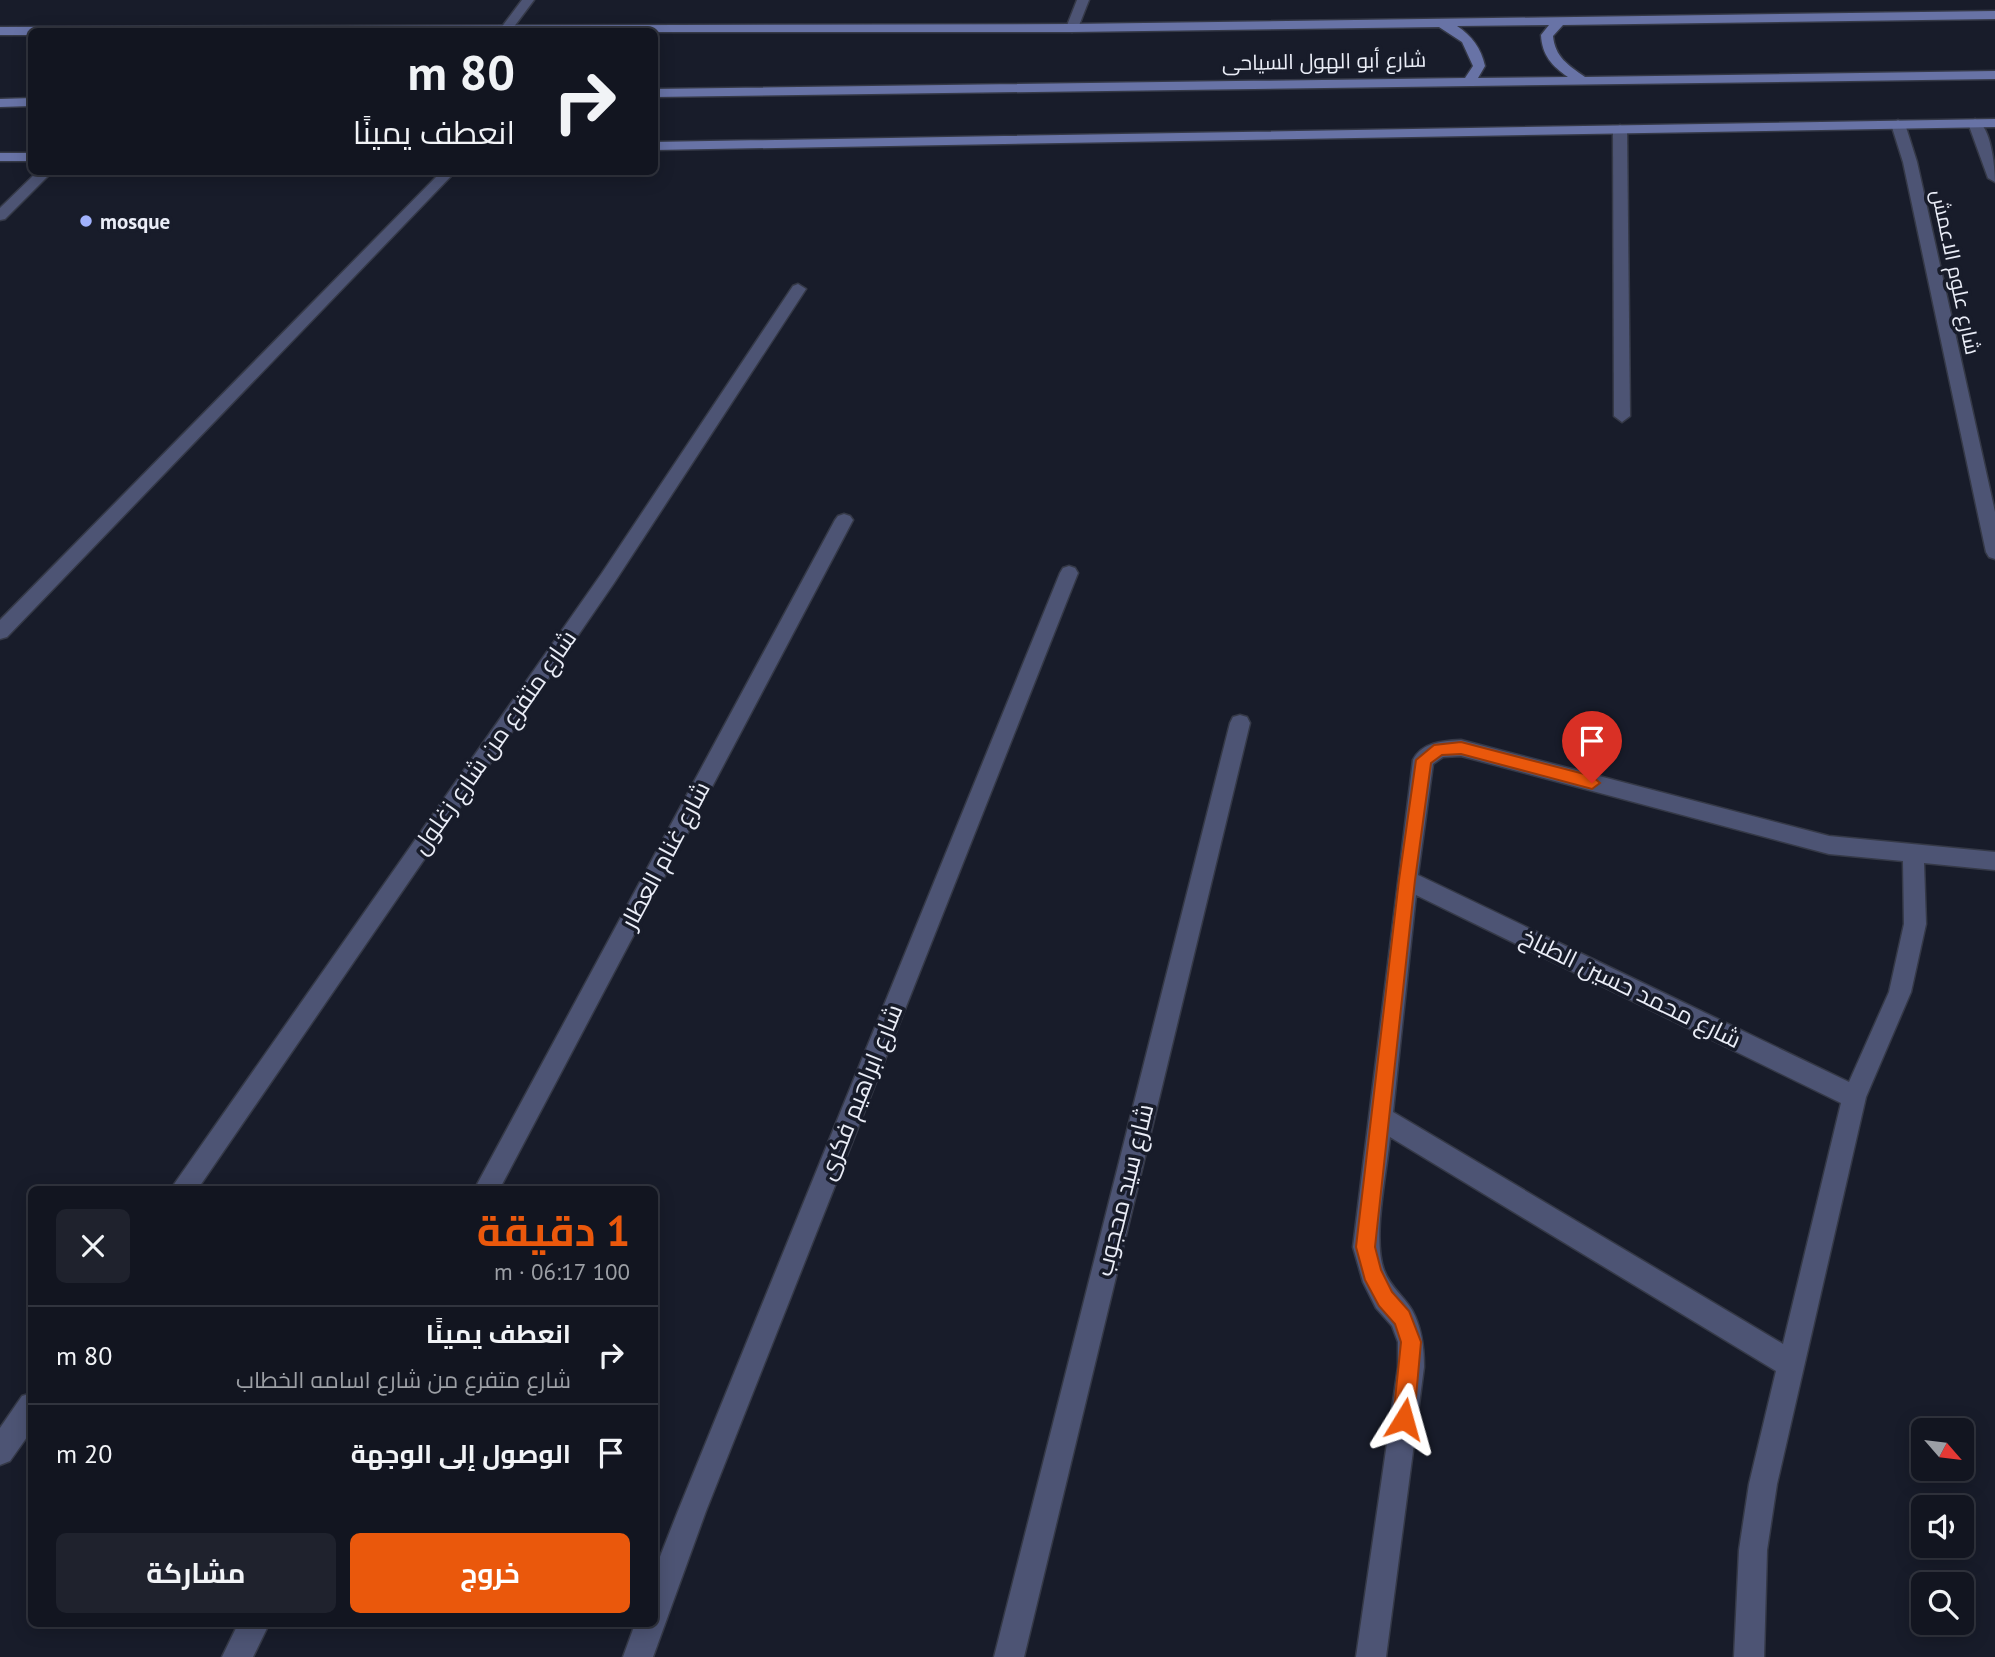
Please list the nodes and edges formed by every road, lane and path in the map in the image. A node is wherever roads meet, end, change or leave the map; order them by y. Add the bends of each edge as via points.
1 (527, 0) edge
2 (1083, 0) edge
3 (1995, 15) edge
4 (1442, 23) junction
5 (1558, 23) junction
6 (506, 28) edge
7 (1072, 28) junction
8 (658, 30) edge
9 (0, 31) edge
10 (28, 31) edge
11 (1995, 75) edge
12 (1580, 79) junction
13 (1470, 80) junction
14 (658, 93) edge
15 (28, 102) edge
16 (0, 103) edge
17 (1975, 123) junction
18 (1995, 123) edge
19 (1898, 124) junction
20 (1620, 129) junction
21 (658, 146) edge
22 (0, 157) edge
23 (28, 157) edge
24 (43, 175) edge
25 (445, 175) edge
26 (1995, 178) edge
27 (0, 216) edge
28 (798, 289) dead end
29 (1622, 415) dead end
30 (844, 520) dead end
31 (1995, 552) edge
32 (1069, 573) dead end
33 (0, 632) edge
34 (1240, 723) dead end
35 (1913, 855) junction
36 (1995, 861) edge
37 (1407, 880) junction
38 (1854, 1097) junction
39 (1380, 1117) junction
40 (185, 1186) edge
41 (488, 1186) edge
42 (1792, 1365) junction
43 (28, 1412) edge
44 (0, 1451) edge
45 (658, 1601) edge
46 (252, 1627) edge
47 (649, 1627) edge
48 (237, 1657) edge
49 (638, 1657) edge
50 (1009, 1657) edge
51 (1371, 1657) edge
52 (1749, 1657) edge

1 - 6 street
2 - 7 street
3 - 5 main road, شارع أبو الهول السياحى
4 - 5 main road, شارع أبو الهول السياحى
4 - 7 main road, شارع أبو الهول السياحى
4 - 13 main road via 1464,35 1476,50 1479,66
5 - 12 main road via 1547,35 1547,50 1558,66
7 - 8 main road, شارع أبو الهول السياحى
9 - 10 main road, شارع أبو الهول السياحى
11 - 12 main road, شارع أبو الهول السياحى
12 - 13 main road, شارع أبو الهول السياحى
13 - 14 main road, شارع أبو الهول السياحى
15 - 16 main road
17 - 18 main road
17 - 19 main road
17 - 26 street
19 - 20 main road
19 - 31 street, شارع علوم الاعمش
20 - 21 main road
20 - 29 street
22 - 23 main road
24 - 27 street
25 - 33 street
28 - 40 street, شارع متفرع من شارع زغلول via 608,578
30 - 41 street, شارع غنام العطار
32 - 45 street, شارع ابراهيم فكرى
34 - 50 street, شارع سيد محجوب
35 - 36 street
35 - 37 street via 1829,845 1461,748 1439,750 1423,760
35 - 38 street via 1915,924 1900,992
37 - 38 street, شارع محمد حسين الطباخ
37 - 39 street
38 - 42 street
39 - 42 street
39 - 51 street via 1366,1247 1371,1273 1402,1318 1411,1342 1411,1367
42 - 52 street via 1763,1484 1754,1550
43 - 44 street
46 - 48 street
47 - 49 street

